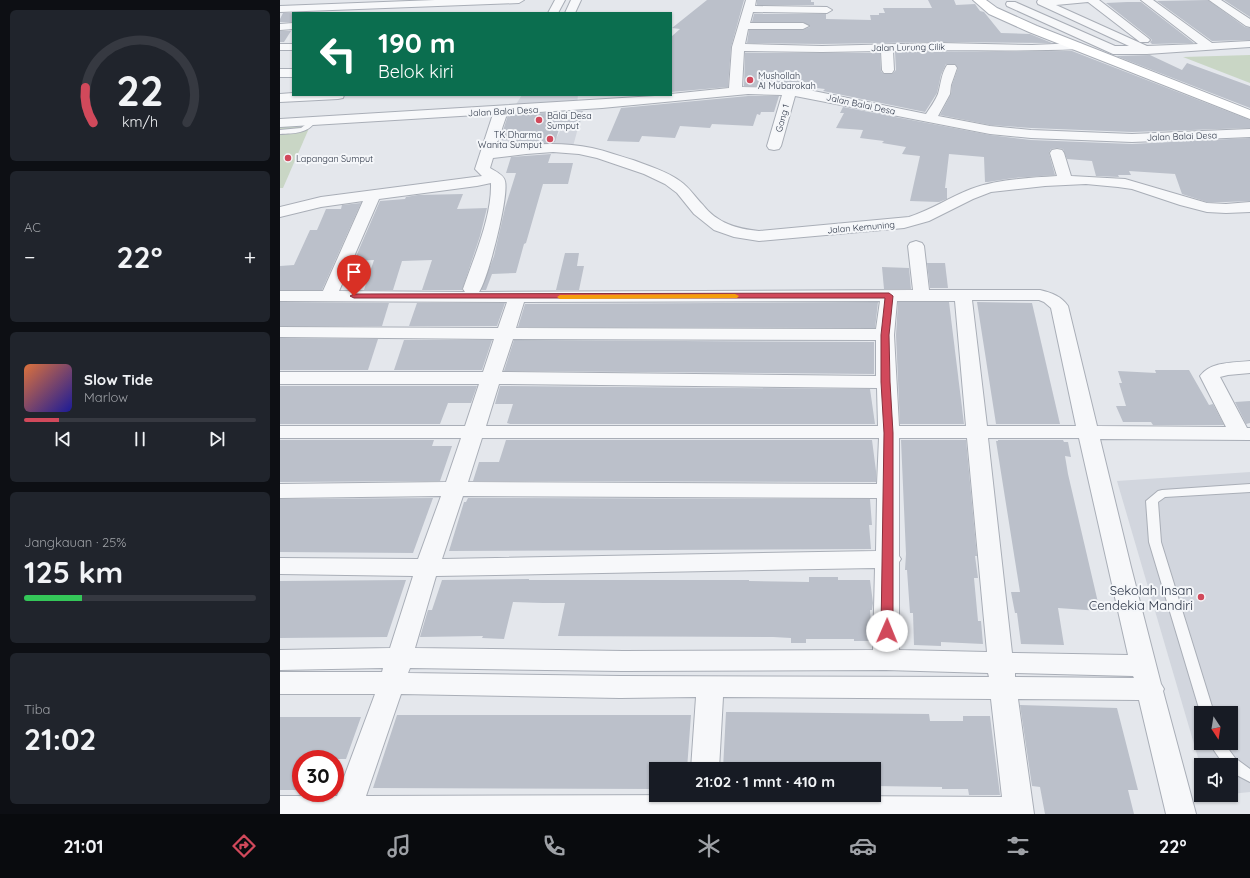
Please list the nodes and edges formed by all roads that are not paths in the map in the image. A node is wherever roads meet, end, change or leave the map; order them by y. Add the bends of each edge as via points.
1 (519, 0) edge
2 (560, 0) edge
3 (576, 0) edge
4 (979, 0) edge
5 (1085, 0) edge
6 (1092, 0) edge
7 (1146, 0) edge
8 (1161, 0) edge
9 (1214, 0) edge
10 (1042, 2) junction
11 (750, 5) edge
12 (280, 9) edge
13 (371, 9) edge
14 (339, 10) edge
15 (827, 10) dead end
16 (554, 12) edge
17 (570, 12) edge
18 (1250, 24) edge
19 (292, 26) edge
20 (744, 26) junction
21 (803, 26) dead end
22 (280, 27) edge
23 (1250, 44) edge
24 (292, 46) edge
25 (1078, 46) junction
26 (1209, 46) junction
27 (1222, 46) junction
28 (280, 47) edge
29 (738, 47) junction
30 (887, 47) junction
31 (1152, 50) junction
32 (292, 51) edge
33 (280, 52) edge
34 (951, 68) dead end
35 (888, 70) dead end
36 (280, 73) edge
37 (292, 73) edge
38 (735, 91) junction
39 (790, 91) junction
40 (319, 96) edge
41 (520, 96) edge
42 (280, 98) edge
43 (507, 110) junction
44 (1250, 115) edge
45 (930, 119) junction
46 (313, 121) junction
47 (280, 123) edge
48 (280, 132) edge
49 (1250, 133) edge
50 (774, 146) dead end
51 (1057, 153) dead end
52 (486, 155) junction
53 (494, 177) junction
54 (1065, 180) junction
55 (372, 197) junction
56 (1250, 207) edge
57 (280, 212) edge
58 (916, 246) dead end
59 (472, 289) junction
60 (920, 289) junction
61 (331, 290) junction
62 (280, 291) edge
63 (963, 295) junction
64 (280, 296) edge
65 (889, 296) junction
66 (517, 297) junction
67 (1050, 298) junction
68 (280, 332) edge
69 (506, 333) junction
70 (885, 335) junction
71 (1250, 367) edge
72 (280, 378) edge
73 (491, 378) junction
74 (886, 382) junction
75 (473, 431) junction
76 (280, 432) edge
77 (978, 432) junction
78 (1087, 432) junction
79 (889, 433) junction
80 (1245, 434) edge
81 (1250, 488) edge
82 (455, 489) junction
83 (887, 491) junction
84 (280, 492) edge
85 (889, 559) junction
86 (280, 566) edge
87 (427, 568) junction
88 (280, 660) edge
89 (886, 660) junction
90 (623, 661) junction
91 (396, 671) junction
92 (1002, 676) junction
93 (1148, 677) junction
94 (280, 684) edge
95 (710, 686) junction
96 (620, 687) junction
97 (1205, 706) edge
98 (1221, 750) edge
99 (705, 762) edge
100 (1250, 776) edge
101 (703, 806) edge
102 (347, 808) junction
103 (280, 809) edge
104 (1019, 812) edge
105 (1181, 814) edge

1 - 13 street
2 - 16 street
3 - 17 street
4 - 25 main road via 1002,15
5 - 10 street
6 - 31 street
7 - 26 street
8 - 27 street
9 - 18 street
10 - 31 street
10 - 31 street via 1011,4 1108,48 1120,51
11 - 15 street
11 - 20 street
12 - 14 street
13 - 14 street
19 - 22 street
20 - 21 street
20 - 29 street
23 - 27 street
24 - 28 street
25 - 30 street, Jalan Lurung Cilik
25 - 44 main road
26 - 27 street
26 - 31 street
29 - 30 street, Jalan Lurung Cilik
29 - 38 street
30 - 35 street
32 - 33 street
34 - 45 street via 944,94
36 - 37 street
38 - 39 street, Jalan Balai Desa
38 - 43 street, Jalan Balai Desa via 609,104
39 - 45 street, Jalan Balai Desa
39 - 50 street, Gang 1
40 - 42 street
41 - 43 street
43 - 46 street, Jalan Balai Desa
43 - 52 street
45 - 49 street, Jalan Balai Desa via 990,130 1060,135 1132,138
46 - 47 street, Jalan Balai Desa
46 - 48 lane via 305,130
51 - 54 street
52 - 53 street via 482,168
52 - 54 street, Jalan Kemuning via 544,148 575,149 602,154 674,183 699,211 721,228 738,234 759,236 904,223 925,217 991,188
53 - 55 street via 476,182
53 - 59 street via 498,180 499,193
54 - 56 street, Jalan Kemuning via 1136,186 1214,208
55 - 57 street via 321,202
55 - 61 street
58 - 60 street
59 - 60 street
59 - 61 street
60 - 67 street via 1022,289
61 - 62 street
63 - 65 street
63 - 67 street via 1040,295
63 - 77 street
64 - 66 street
65 - 66 street
65 - 70 street
66 - 69 street
67 - 78 street via 1059,306
68 - 69 street
69 - 70 street
69 - 73 street
70 - 74 street
71 - 80 street via 1219,370 1210,376
72 - 73 street
73 - 74 street
73 - 75 street
74 - 79 street
75 - 76 street
75 - 79 street
75 - 82 street
77 - 78 street
77 - 79 street
77 - 92 street
78 - 80 street
78 - 93 street
79 - 83 street
81 - 97 lane via 1162,494 1152,500 1155,542
82 - 83 street
82 - 84 street
82 - 87 street
83 - 85 street
85 - 87 street
85 - 89 street
86 - 87 street
87 - 91 street
88 - 91 street
89 - 90 street
89 - 92 street
90 - 91 street
90 - 96 street
91 - 94 street
91 - 96 street
91 - 102 street
92 - 93 street
92 - 95 street
92 - 104 street
93 - 105 street
95 - 96 street
95 - 99 street
98 - 100 lane via 1227,760 1242,773
101 - 102 street
101 - 104 street
102 - 103 street

